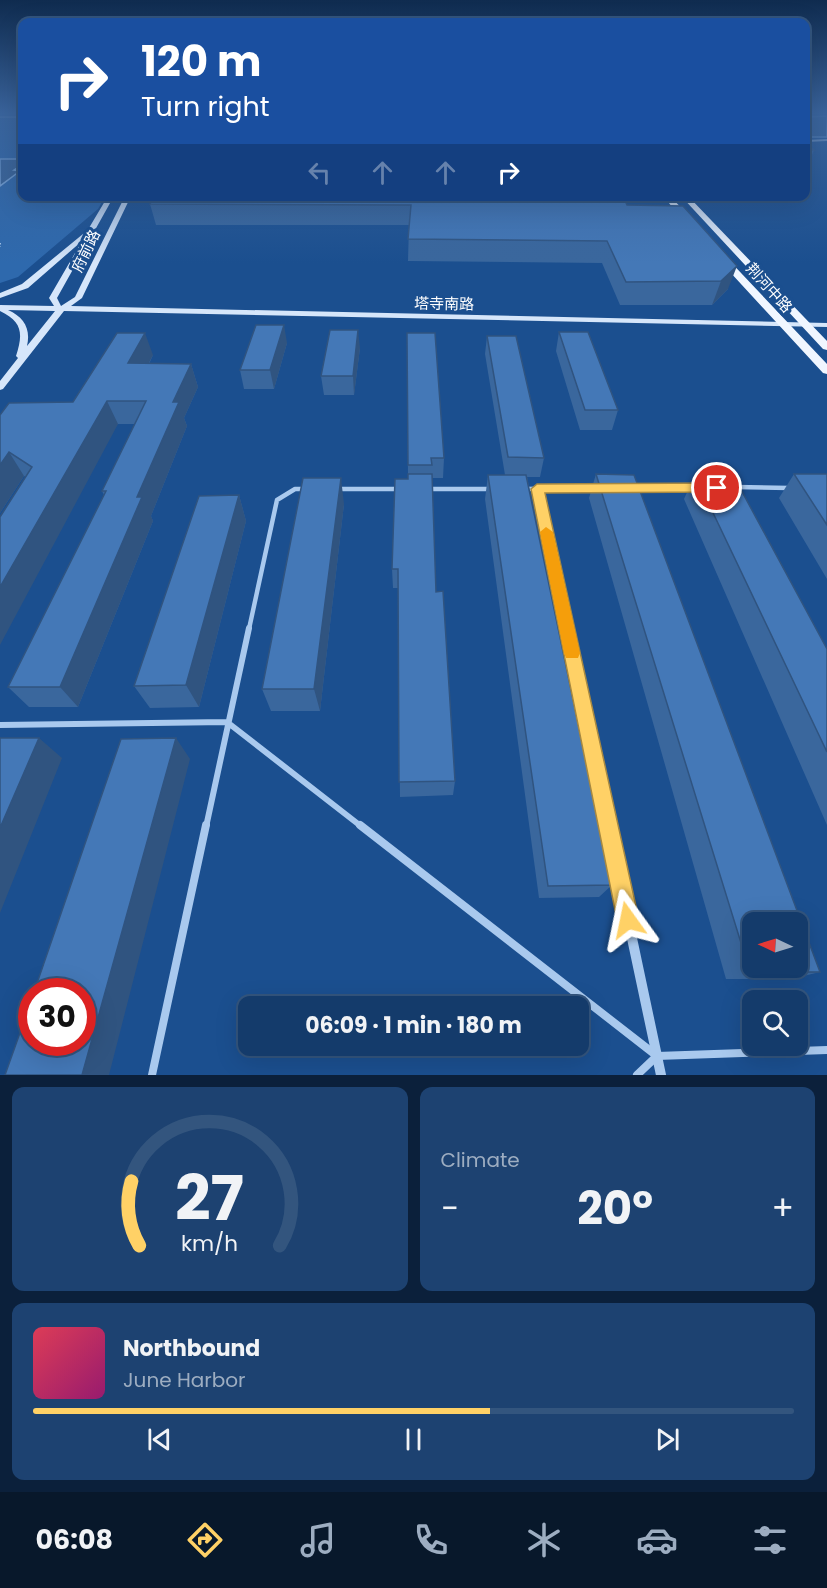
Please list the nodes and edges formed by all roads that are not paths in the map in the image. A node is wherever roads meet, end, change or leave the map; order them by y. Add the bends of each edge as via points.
1 (108, 201) edge
2 (126, 201) edge
3 (670, 201) edge
4 (689, 201) edge
5 (93, 229) junction
6 (697, 231) edge
7 (712, 248) edge
8 (0, 296) edge
9 (0, 308) edge
10 (60, 310) junction
11 (782, 324) junction
12 (804, 324) junction
13 (827, 325) edge
14 (827, 347) edge
15 (15, 367) junction
16 (827, 371) edge
17 (0, 387) edge
18 (609, 488) edge
19 (633, 488) edge
20 (704, 488) edge
21 (728, 488) edge
22 (794, 488) edge
23 (318, 489) edge
24 (329, 489) edge
25 (410, 489) edge
26 (422, 489) edge
27 (503, 489) edge
28 (514, 489) edge
29 (537, 489) junction
30 (227, 722) junction
31 (0, 725) edge
32 (827, 1050) edge
33 (657, 1056) junction
34 (152, 1075) edge
35 (638, 1075) edge
36 (661, 1075) edge

1 - 5 main road, 府前路
2 - 10 main road, 府前路 via 78,298
3 - 6 main road
4 - 12 main road, 荆河中路
5 - 8 main road via 25,286
5 - 10 main road, 府前路 via 53,298
7 - 11 main road, 荆河中路
9 - 10 main road, 塔寺南路
9 - 15 main road via 25,327 24,345
10 - 11 main road, 塔寺南路
10 - 15 main road, 府前路
11 - 12 main road, 塔寺南路
11 - 16 main road, 荆河中路
12 - 13 main road, 塔寺南路
12 - 14 main road, 荆河中路
15 - 17 main road, 府前路
18 - 29 lane
19 - 20 lane
21 - 22 lane
23 - 30 lane via 295,489 277,500
24 - 25 lane
26 - 27 lane
28 - 29 lane
29 - 33 street
30 - 31 lane
30 - 33 lane
30 - 34 lane
32 - 33 lane
33 - 35 lane
33 - 36 street

